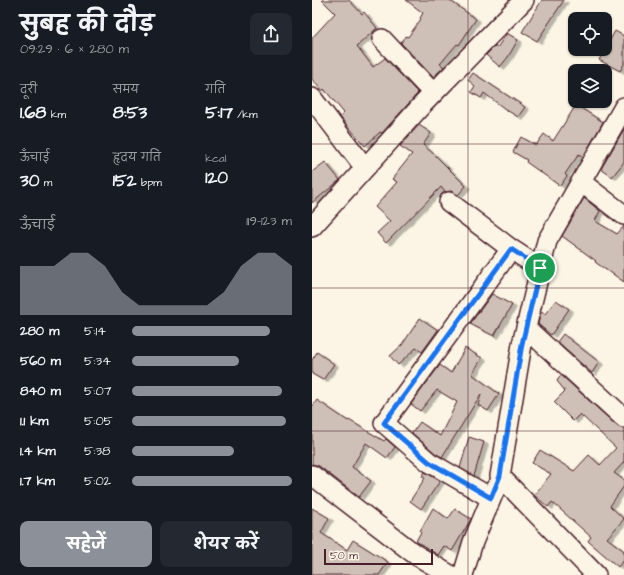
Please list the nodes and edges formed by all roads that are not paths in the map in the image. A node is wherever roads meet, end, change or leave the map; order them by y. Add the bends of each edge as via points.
1 (524, 0) edge
2 (382, 39) dead end
3 (433, 93) junction
4 (312, 98) edge
5 (624, 107) edge
6 (365, 168) junction
7 (581, 182) junction
8 (449, 202) dead end
9 (624, 215) edge
10 (312, 227) edge
11 (511, 249) junction
12 (540, 268) junction
13 (526, 328) junction
14 (624, 418) edge
15 (312, 475) edge
16 (500, 476) junction
17 (491, 498) junction
18 (450, 575) edge
19 (463, 575) edge
20 (596, 575) edge

1 - 3 street
2 - 3 street
3 - 6 street
4 - 6 street
5 - 7 street
6 - 10 street
7 - 9 street
7 - 12 street via 547,241
8 - 11 street
11 - 12 street
11 - 17 street via 384,423 429,462
12 - 13 street
13 - 14 street
13 - 16 street
15 - 18 street via 416,555
16 - 17 street
16 - 20 street
17 - 19 street

